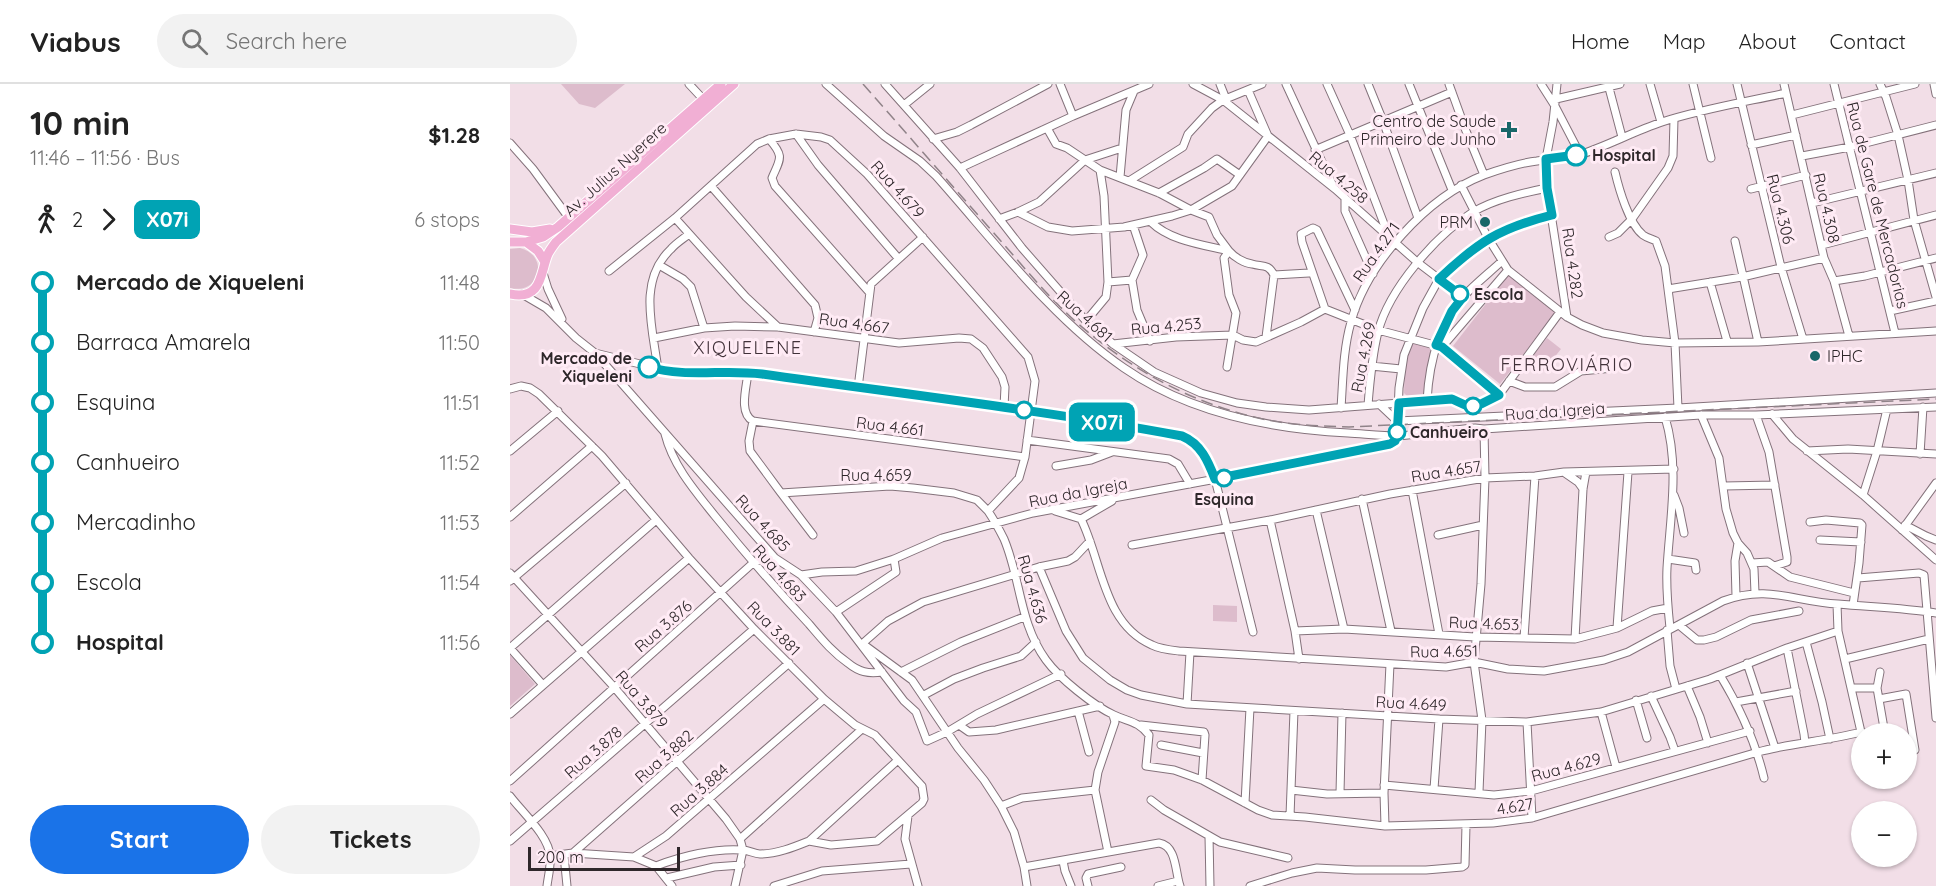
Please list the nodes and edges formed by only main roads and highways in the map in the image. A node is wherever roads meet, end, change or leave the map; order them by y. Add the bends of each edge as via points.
1 (721, 84) edge
2 (734, 84) edge
3 (558, 227) junction
4 (510, 229) edge
5 (516, 240) edge
6 (545, 262) junction
7 (511, 294) edge

1 - 3 main road, Av. Julius Nyerere
2 - 6 main road, Av. Julius Nyerere via 556,242
3 - 4 main road via 532,232
3 - 5 main road, Av. Julius Nyerere via 543,237
5 - 6 main road, Av. Julius Nyerere via 538,250
6 - 7 main road via 537,286 522,294

